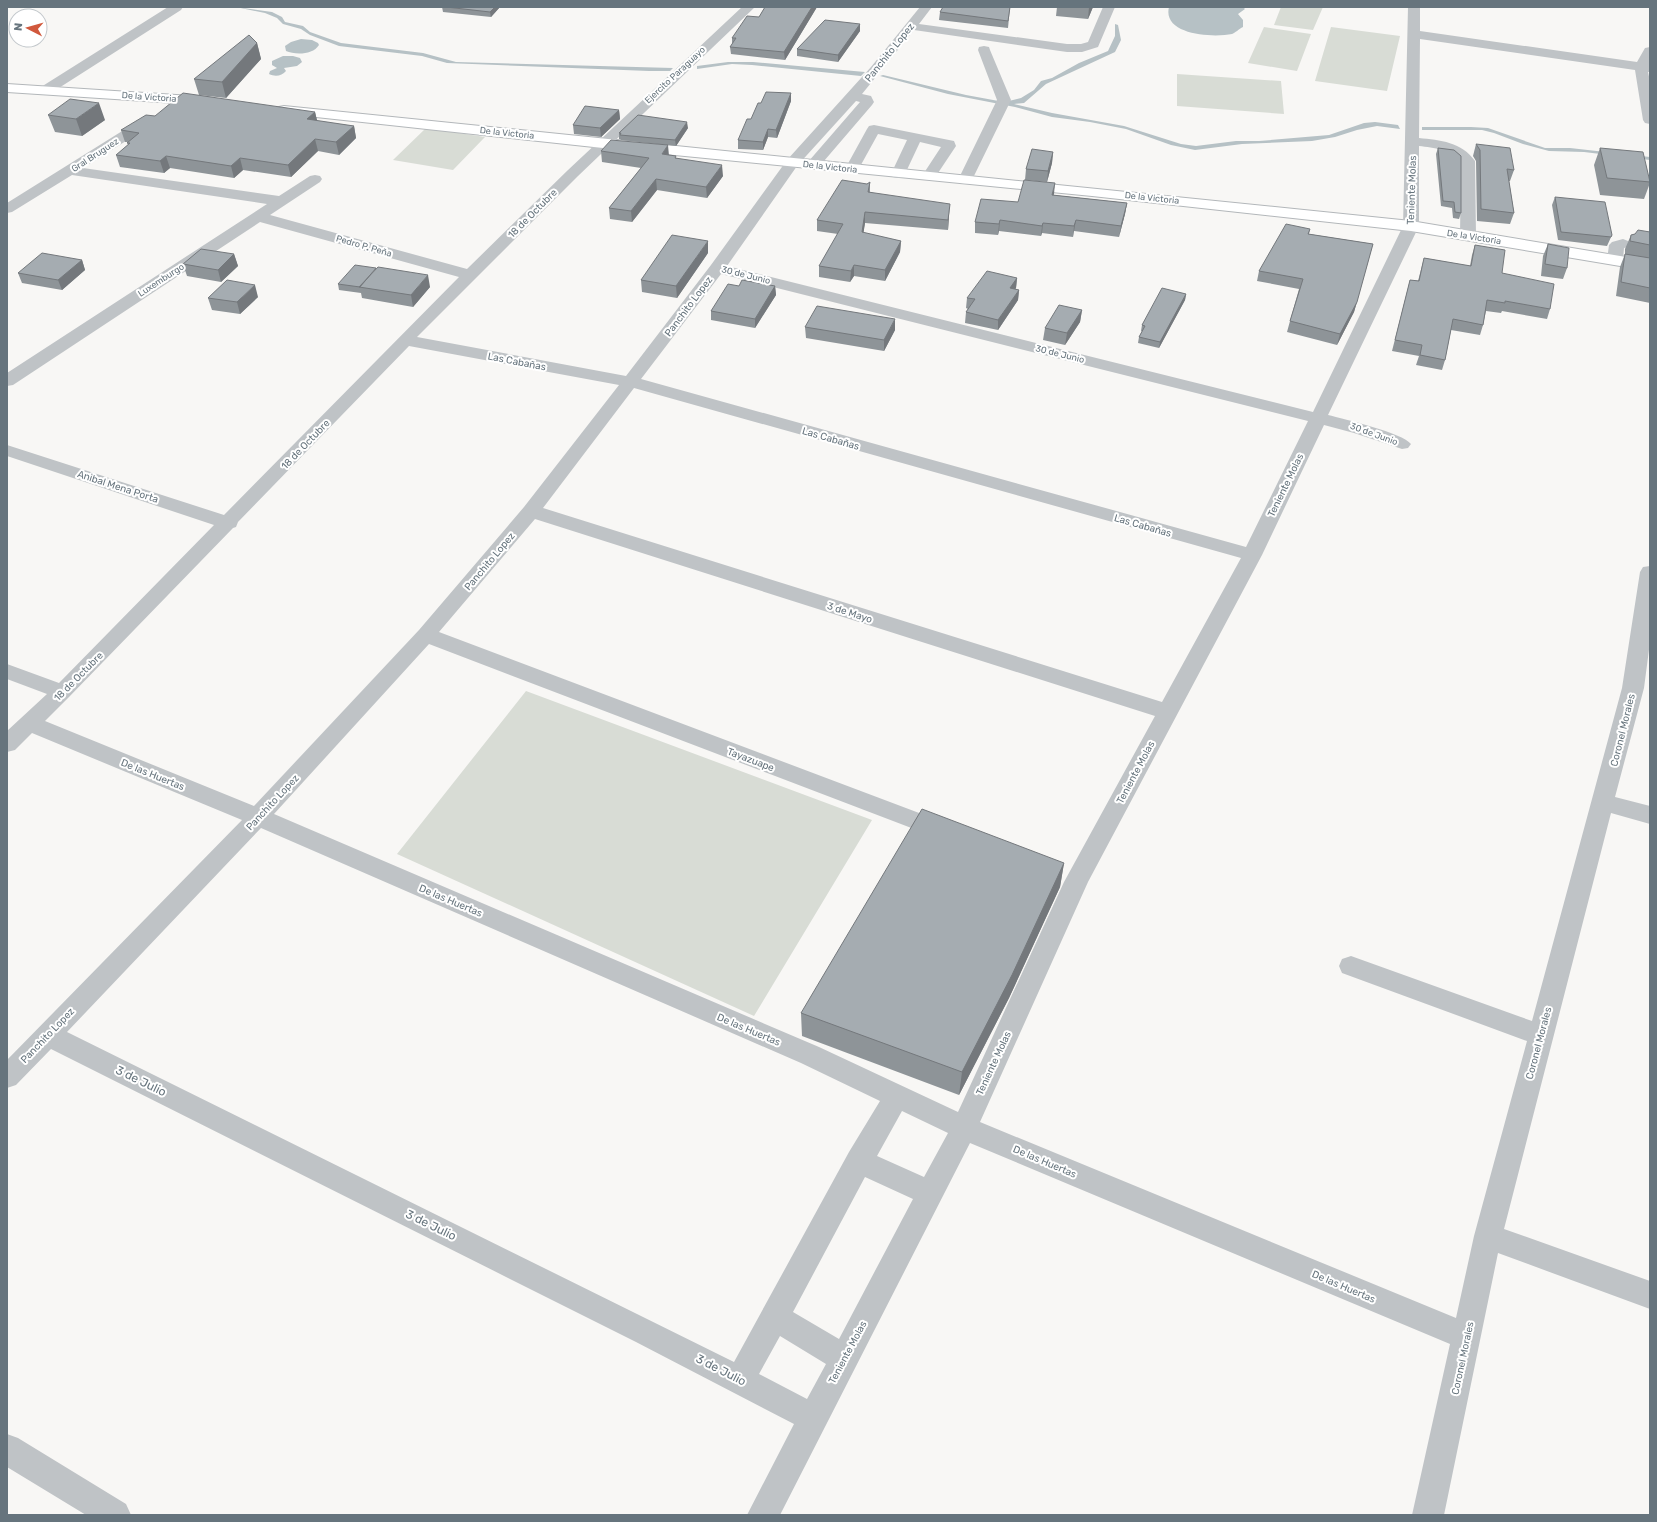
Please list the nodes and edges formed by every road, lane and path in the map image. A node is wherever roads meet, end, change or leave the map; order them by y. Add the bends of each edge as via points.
1 (177, 7) edge
2 (749, 7) edge
3 (926, 7) edge
4 (1109, 7) edge
5 (1414, 7) edge
6 (910, 26) junction
7 (1413, 34) junction
8 (984, 50) dead end
9 (1650, 51) edge
10 (1645, 68) edge
11 (7, 88) edge
12 (46, 90) junction
13 (852, 96) junction
14 (182, 99) junction
15 (222, 103) edge
16 (269, 108) edge
17 (1650, 120) edge
18 (829, 122) junction
19 (847, 125) junction
20 (874, 129) junction
21 (915, 137) junction
22 (1412, 141) junction
23 (603, 144) junction
24 (792, 163) junction
25 (813, 165) junction
26 (852, 169) junction
27 (71, 170) junction
28 (898, 174) junction
29 (929, 176) junction
30 (315, 179) dead end
31 (965, 180) junction
32 (280, 201) junction
33 (7, 210) edge
34 (257, 216) junction
35 (1411, 226) junction
36 (1468, 236) junction
37 (1623, 244) dead end
38 (1615, 260) junction
39 (1650, 266) edge
40 (717, 268) junction
41 (470, 276) junction
42 (406, 340) junction
43 (7, 381) edge
44 (631, 382) junction
45 (1317, 418) junction
46 (1402, 444) dead end
47 (7, 450) edge
48 (531, 511) junction
49 (229, 523) junction
50 (1252, 555) junction
51 (1650, 572) edge
52 (426, 636) junction
53 (7, 671) edge
54 (62, 692) junction
55 (1168, 712) junction
56 (30, 723) junction
57 (7, 744) edge
58 (1604, 802) junction
59 (1650, 815) edge
60 (258, 817) junction
61 (964, 839) edge
62 (1351, 966) dead end
63 (1540, 1034) junction
64 (48, 1035) junction
65 (7, 1077) edge
66 (896, 1096) junction
67 (964, 1128) junction
68 (859, 1161) junction
69 (930, 1193) junction
70 (1488, 1236) junction
71 (1650, 1295) edge
72 (775, 1317) junction
73 (1467, 1337) junction
74 (844, 1358) junction
75 (740, 1380) junction
76 (813, 1418) junction
77 (7, 1449) edge
78 (115, 1515) edge
79 (763, 1515) edge
80 (1428, 1515) edge

1 - 12 street
2 - 23 street, Ejercito Paraguayo
3 - 6 street, Panchito Lopez
4 - 6 street via 1093,44 1082,48
5 - 7 street, Teniente Molas
6 - 13 street, Panchito Lopez
7 - 10 street
7 - 22 street, Teniente Molas
8 - 31 street via 1004,100
9 - 10 street
10 - 17 street
11 - 12 main road, De la Victoria
12 - 14 main road, De la Victoria
13 - 18 street, Panchito Lopez
13 - 19 street via 866,99 867,102
14 - 15 main road, De la Victoria
14 - 27 street, Gral Bruguez
16 - 23 main road, De la Victoria
18 - 19 street
18 - 24 street, Panchito Lopez
19 - 20 street
19 - 25 street
20 - 21 street
20 - 26 street
21 - 28 street
21 - 29 street via 949,146
22 - 35 street, Teniente Molas
22 - 36 street via 1454,148 1466,157
23 - 24 main road, De la Victoria
23 - 41 street, 18 de Octubre
24 - 25 main road, De la Victoria
24 - 40 street, Panchito Lopez
25 - 26 main road, De la Victoria
26 - 28 main road, De la Victoria
27 - 32 street
27 - 33 street, Gral Bruguez
28 - 29 main road, De la Victoria
29 - 31 main road, De la Victoria
30 - 32 street, Luxemburgo
31 - 35 main road, De la Victoria
32 - 34 street, Luxemburgo
34 - 41 street, Pedro P. Peña
34 - 43 street, Luxemburgo
35 - 36 main road, De la Victoria
35 - 45 street, Teniente Molas
36 - 38 main road, De la Victoria
37 - 38 street via 1617,245
38 - 39 main road, De la Victoria
40 - 44 street, Panchito Lopez
40 - 45 street, 30 de Junio
41 - 42 street, 18 de Octubre
42 - 44 street, Las Cabañas
42 - 49 street, 18 de Octubre
44 - 48 street, Panchito Lopez
44 - 50 street, Las Cabañas
45 - 46 street, 30 de Junio via 1361,428
45 - 50 street, Teniente Molas
47 - 49 street, Anibal Mena Porta
48 - 52 street, Panchito Lopez
48 - 55 street, 3 de Mayo
49 - 54 street, 18 de Octubre
50 - 55 street, Teniente Molas
51 - 58 street, Coronel Morales via 1633,688
52 - 60 street, Panchito Lopez
52 - 61 street, Tayazuape
53 - 54 street
54 - 56 street, 18 de Octubre
55 - 67 street, Teniente Molas via 1065,878
56 - 57 street, 18 de Octubre
56 - 60 street, De las Huertas
58 - 59 street
58 - 63 street, Coronel Morales
60 - 64 street, Panchito Lopez
60 - 66 street, De las Huertas via 810,1055
62 - 63 street
63 - 70 street, Coronel Morales
64 - 65 street, Panchito Lopez
64 - 75 street, 3 de Julio
66 - 67 street, De las Huertas
66 - 68 street
67 - 69 street, Teniente Molas
67 - 73 street, De las Huertas
68 - 69 street
68 - 72 street
69 - 74 street, Teniente Molas
70 - 71 street
70 - 73 street, Coronel Morales
72 - 74 street
72 - 75 street
73 - 80 street, Coronel Morales
74 - 76 street, Teniente Molas
75 - 76 street, 3 de Julio
76 - 79 street, Teniente Molas
77 - 78 street

